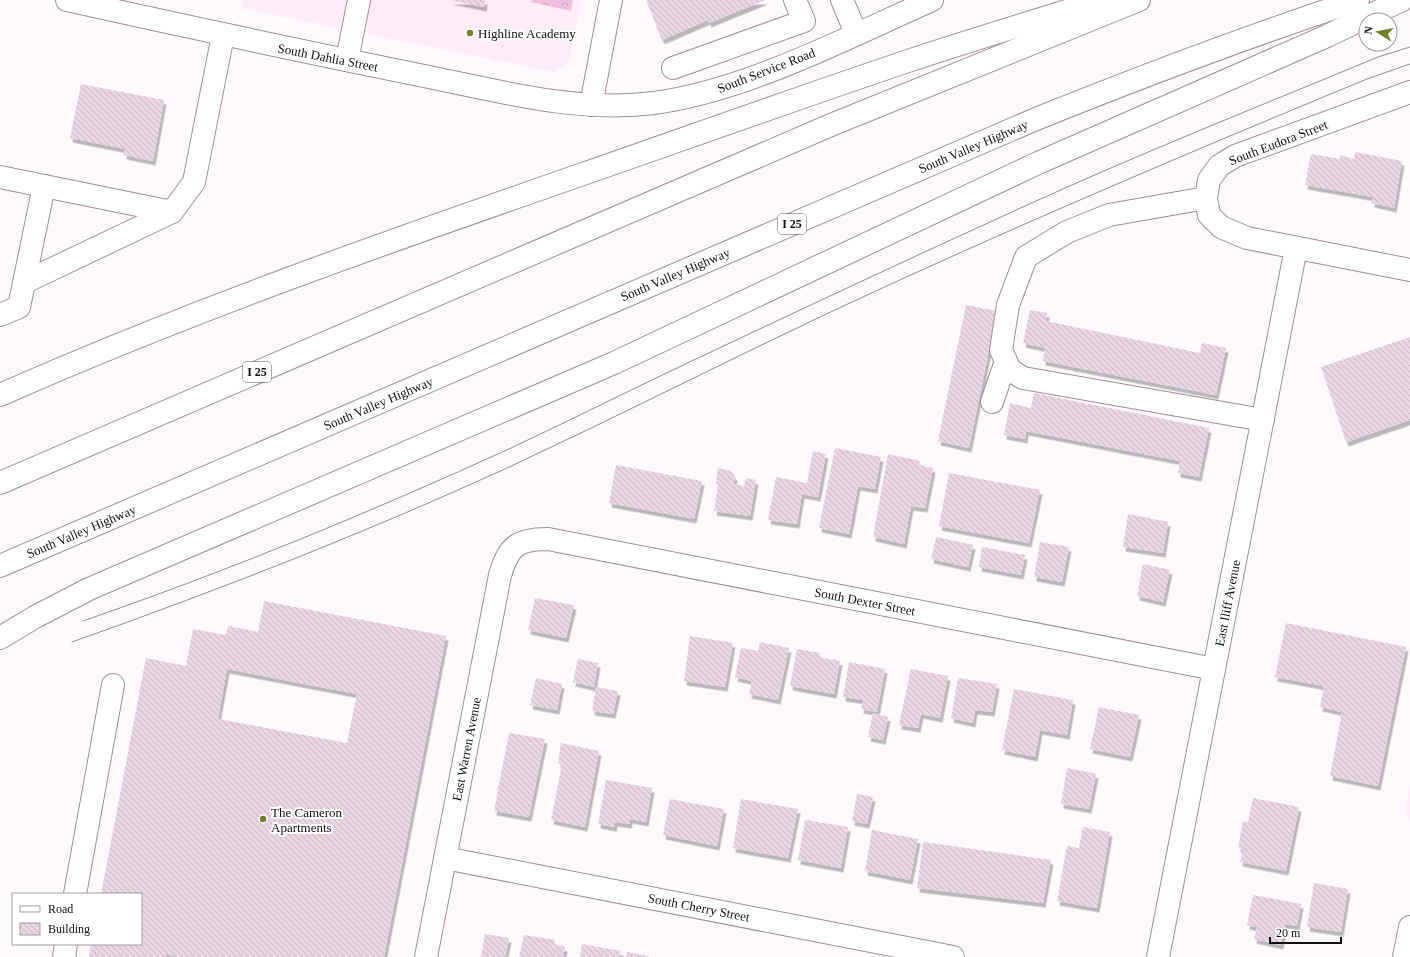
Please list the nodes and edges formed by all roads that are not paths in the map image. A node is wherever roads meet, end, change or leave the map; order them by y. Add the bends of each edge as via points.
1 (66, 0) edge
2 (359, 0) edge
3 (611, 0) edge
4 (795, 0) edge
5 (842, 0) edge
6 (932, 0) edge
7 (1102, 0) edge
8 (1139, 0) edge
9 (1358, 0) edge
10 (1402, 0) edge
11 (88, 2) edge
12 (800, 23) junction
13 (856, 33) junction
14 (223, 35) junction
15 (812, 52) junction
16 (347, 60) junction
17 (694, 60) junction
18 (673, 68) dead end
19 (705, 92) junction
20 (1410, 92) edge
21 (591, 105) junction
22 (0, 177) edge
23 (44, 186) junction
24 (1206, 198) junction
25 (172, 212) junction
26 (1296, 248) junction
27 (1410, 270) edge
28 (24, 282) junction
29 (0, 315) edge
30 (1006, 361) junction
31 (0, 394) edge
32 (992, 402) dead end
33 (1262, 420) junction
34 (0, 483) edge
35 (516, 546) joint
36 (0, 566) edge
37 (0, 638) edge
38 (1214, 669) junction
39 (113, 685) dead end
40 (445, 858) junction
41 (75, 893) edge
42 (1410, 927) edge
43 (66, 945) edge
44 (64, 957) edge
45 (426, 957) edge
46 (953, 957) edge
47 (1158, 957) edge
48 (1404, 957) edge

1 - 11 main road, South Dahlia Street
2 - 16 main road
3 - 21 main road
4 - 12 main road via 804,21
5 - 13 main road
6 - 13 main road, South Service Road
7 - 31 main road via 913,59 480,210 167,326
8 - 34 main road, I 25 via 831,125
9 - 36 main road, South Valley Highway / I 25 via 1252,35 1029,122
10 - 37 main road via 1327,36 1031,167 614,363 89,589
11 - 14 main road, South Dahlia Street
12 - 15 main road
12 - 17 main road
13 - 15 main road, South Service Road
14 - 16 main road, South Dahlia Street
14 - 25 main road via 194,182
15 - 19 main road, South Service Road via 778,68
16 - 21 main road, South Dahlia Street via 518,94
17 - 18 main road
17 - 19 main road
19 - 21 main road, South Service Road via 652,103
20 - 24 main road, South Eudora Street via 1235,156 1219,166 1209,180
22 - 23 main road
23 - 25 main road
23 - 28 main road
24 - 26 main road, South Eudora Street via 1209,215 1221,227 1246,238
24 - 30 main road via 1109,215 1067,232 1026,257 1008,305 1001,350
25 - 28 main road
26 - 27 main road
26 - 33 main road, East Iliff Avenue
28 - 29 main road via 19,307
30 - 32 main road
30 - 33 main road via 1010,370 1023,378
33 - 38 main road, East Iliff Avenue
35 - 38 main road, South Dexter Street via 532,539 548,539
35 - 40 main road, East Warren Avenue via 506,556 500,575
38 - 47 main road, East Iliff Avenue
39 - 41 main road
40 - 45 main road, East Warren Avenue
40 - 46 main road, South Cherry Street
42 - 48 main road
43 - 44 main road

